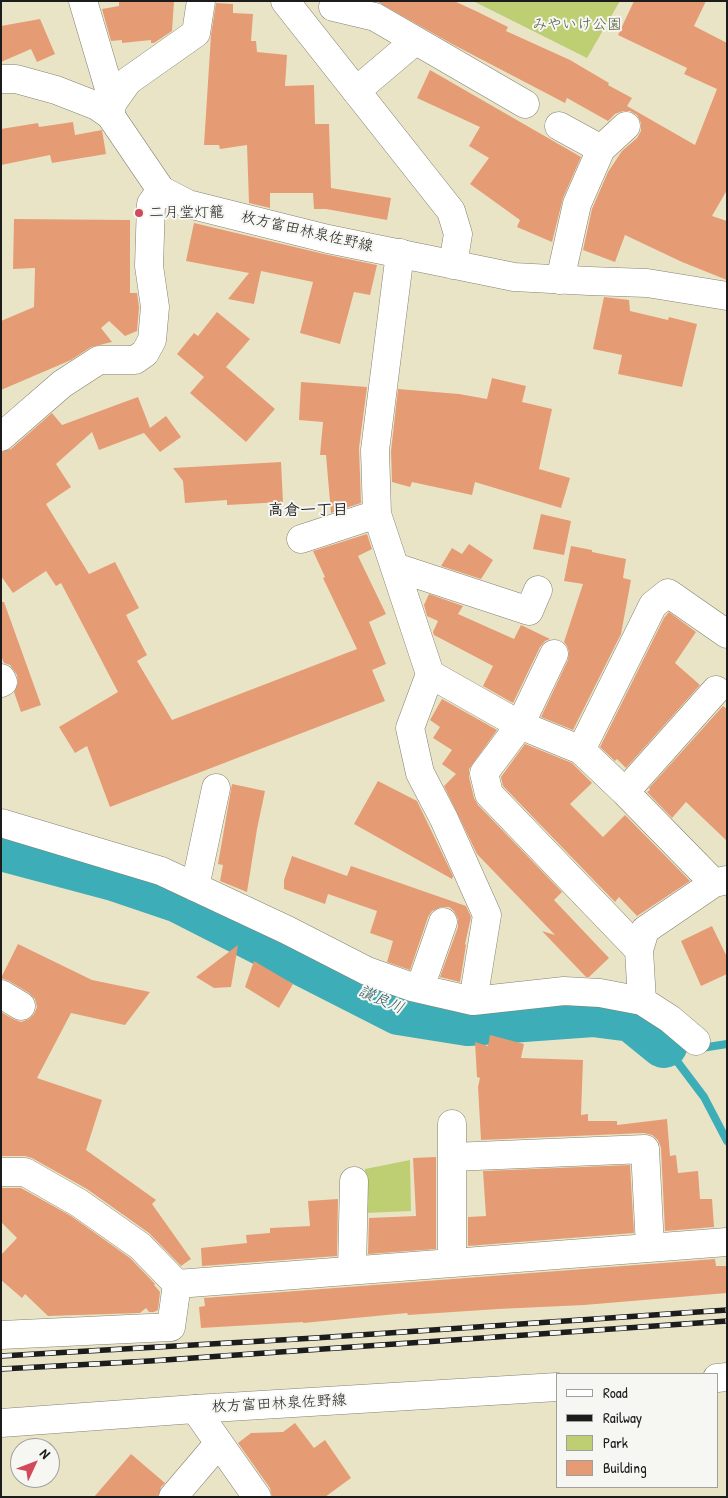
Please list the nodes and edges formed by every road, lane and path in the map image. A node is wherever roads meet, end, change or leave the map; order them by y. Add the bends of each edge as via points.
1 (83, 1) edge
2 (201, 1) edge
3 (285, 1) edge
4 (333, 7) dead end
5 (415, 41) junction
6 (1, 79) edge
7 (356, 90) junction
8 (525, 104) dead end
9 (112, 108) junction
10 (559, 126) dead end
11 (626, 126) dead end
12 (601, 150) junction
13 (161, 190) junction
14 (400, 253) junction
15 (453, 265) junction
16 (560, 280) junction
17 (727, 296) edge
18 (1, 437) edge
19 (377, 514) junction
20 (301, 538) dead end
21 (395, 567) junction
22 (538, 590) dead end
23 (727, 634) edge
24 (554, 654) dead end
25 (430, 674) junction
26 (1, 678) edge
27 (1, 683) edge
28 (716, 690) dead end
29 (520, 725) junction
30 (581, 750) junction
31 (216, 788) dead end
32 (625, 792) junction
33 (1, 823) edge
34 (720, 882) edge
35 (195, 887) junction
36 (443, 922) dead end
37 (639, 950) junction
38 (420, 988) junction
39 (473, 1001) junction
40 (642, 1001) junction
41 (696, 1041) dead end
42 (452, 1124) dead end
43 (452, 1157) junction
44 (1, 1172) edge
45 (354, 1181) dead end
46 (727, 1242) edge
47 (650, 1247) junction
48 (452, 1263) junction
49 (352, 1270) junction
50 (177, 1284) junction
51 (1, 1335) edge
52 (556, 1388) edge
53 (195, 1409) junction
54 (1, 1423) edge
55 (219, 1443) junction
56 (173, 1497) edge
57 (257, 1497) edge

1 - 9 street
2 - 9 street via 196,34 128,81
3 - 7 street
4 - 5 street via 375,17
5 - 7 street
5 - 8 street
6 - 9 street, 枚方富田林泉佐野線 via 16,79
7 - 15 street via 451,211 458,234
9 - 13 street, 枚方富田林泉佐野線
10 - 12 street
11 - 12 street
12 - 16 street via 577,204
13 - 14 street, 枚方富田林泉佐野線 via 188,204 328,240
13 - 18 street via 151,204 149,266 155,307 152,340 145,353 135,360 99,360 62,384
14 - 15 street, 枚方富田林泉佐野線
14 - 19 street via 375,450
15 - 16 street, 枚方富田林泉佐野線 via 514,277
16 - 17 street, 枚方富田林泉佐野線 via 647,282
19 - 20 street
19 - 21 street
21 - 22 street via 529,611
21 - 25 street
23 - 30 street via 668,592 653,604
24 - 29 street
25 - 29 street
25 - 39 street via 410,728 420,773 487,915
26 - 27 street
28 - 32 street
29 - 30 street
29 - 37 street via 484,773 488,794
30 - 32 street
31 - 35 street
32 - 34 street
33 - 35 street via 161,870
34 - 37 street via 645,930
35 - 38 street via 367,971
36 - 38 street
37 - 40 street
38 - 39 street
39 - 40 street via 564,991 600,992
40 - 41 street
42 - 43 street
43 - 47 street via 645,1149
43 - 48 street
44 - 50 street via 24,1172 79,1203 140,1246
45 - 49 street
46 - 47 street
47 - 48 street
48 - 49 street
49 - 50 street
50 - 51 street via 171,1327
52 - 53 street, 枚方富田林泉佐野線
53 - 54 street, 枚方富田林泉佐野線
53 - 55 street
55 - 56 street
55 - 57 street

